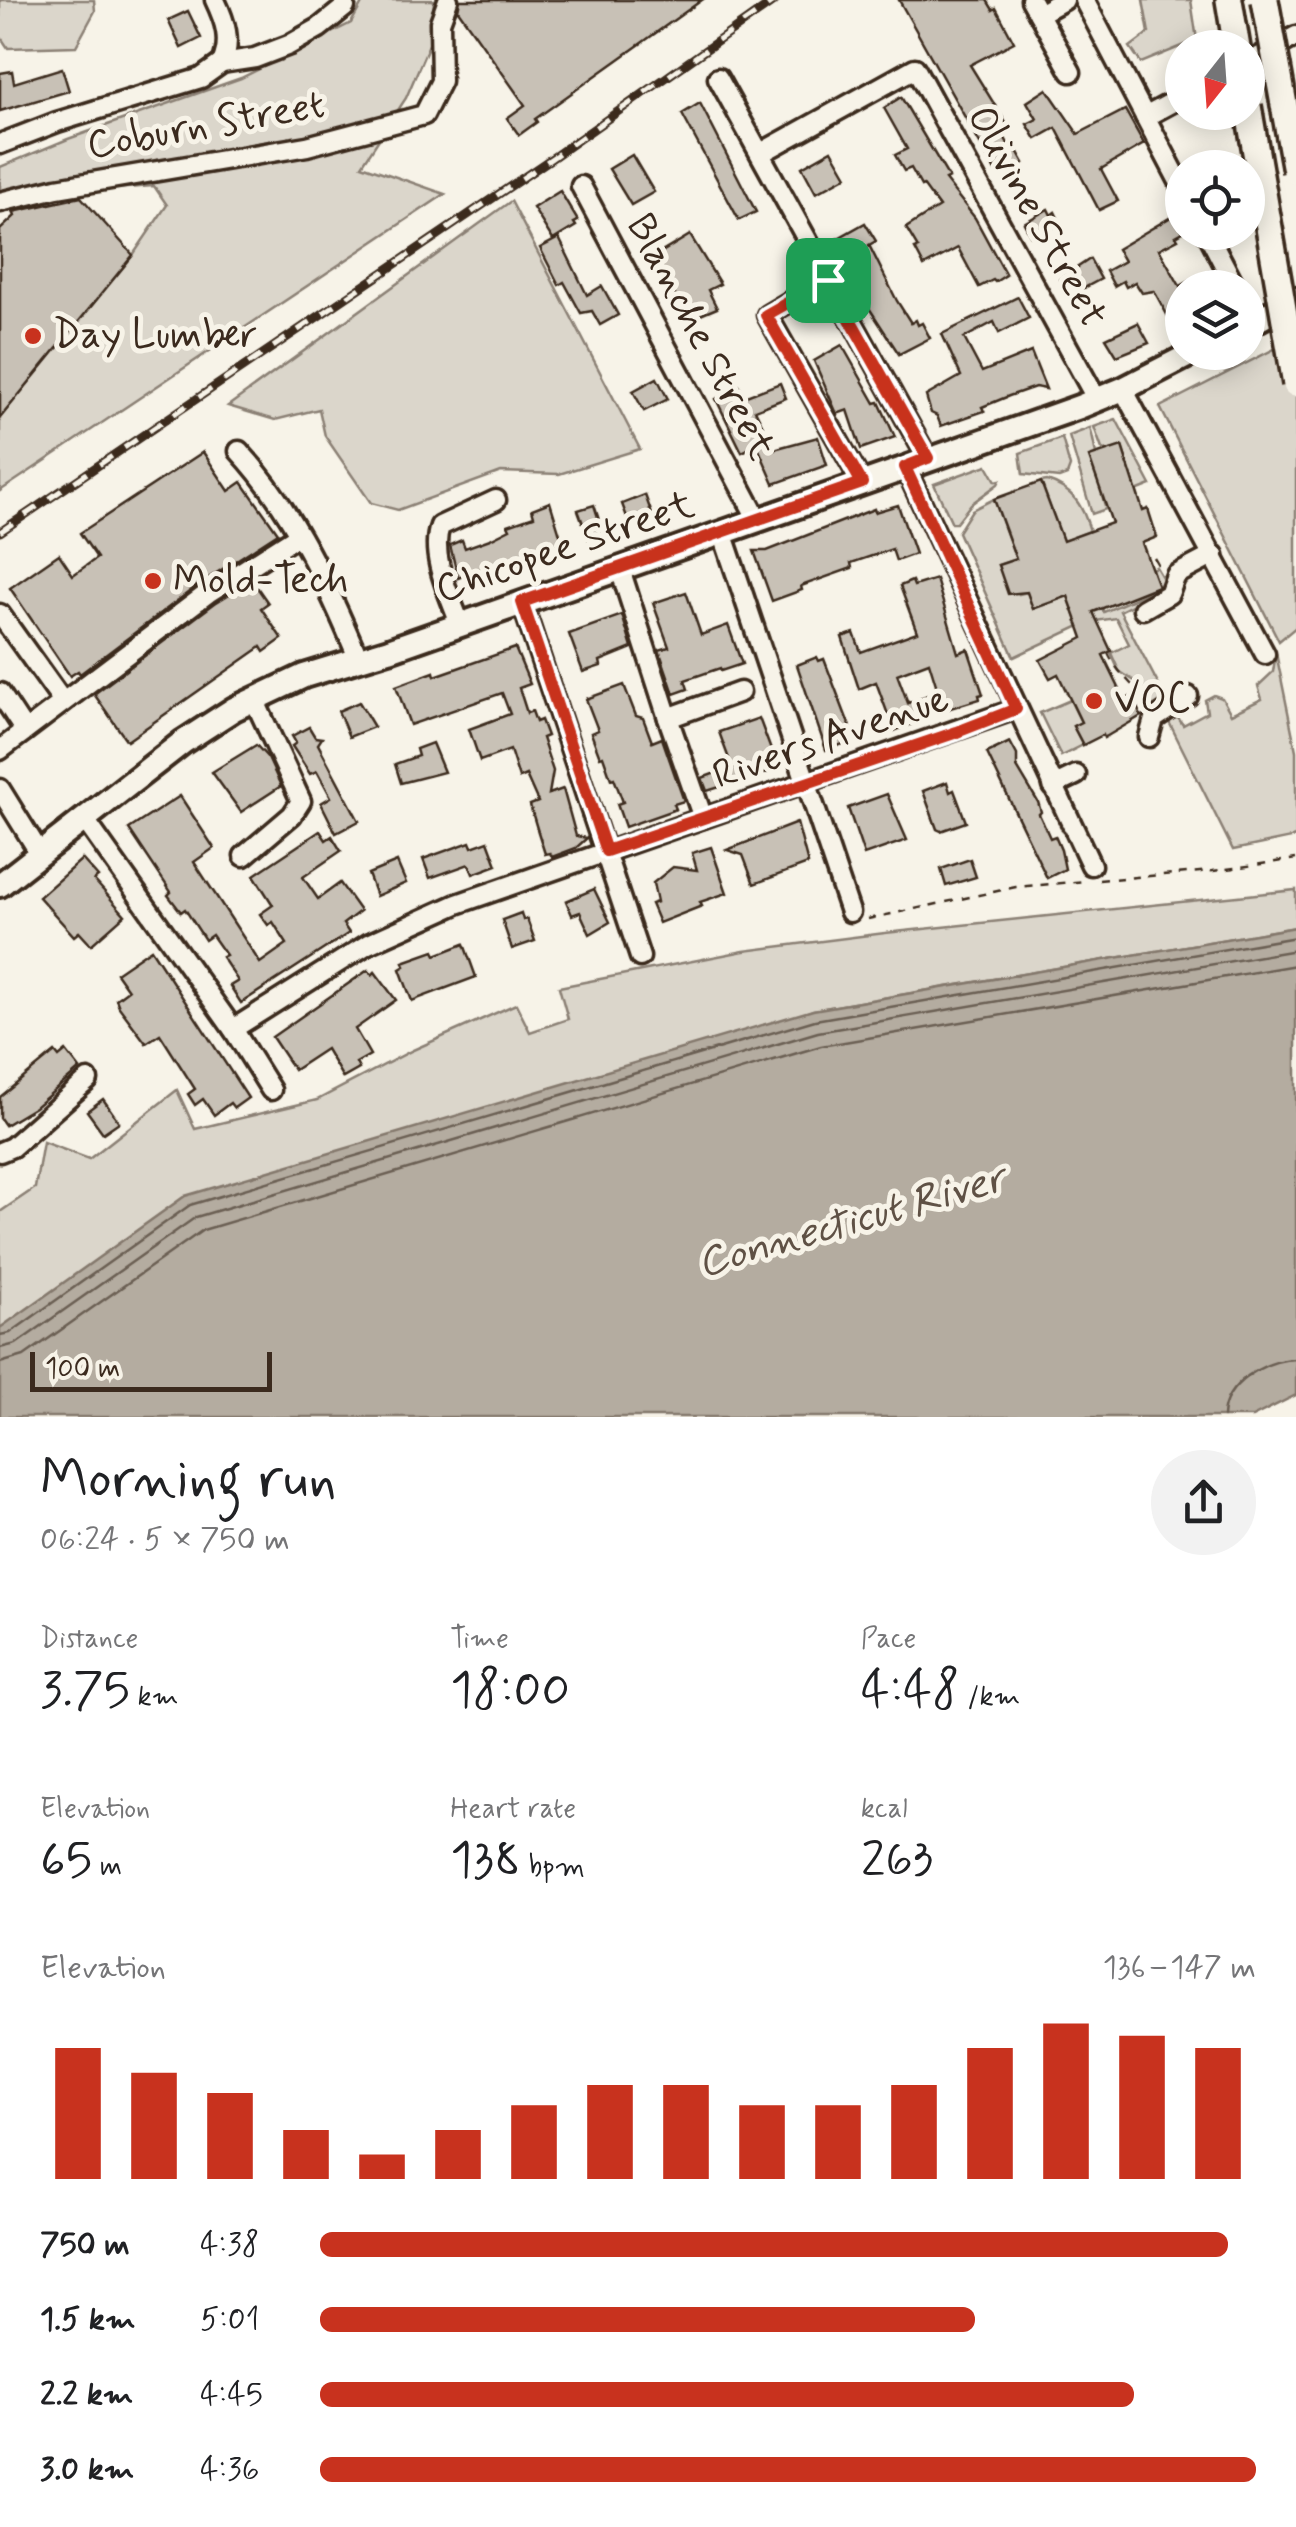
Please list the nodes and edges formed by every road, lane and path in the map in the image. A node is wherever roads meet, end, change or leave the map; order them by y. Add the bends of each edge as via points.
1 (215, 0) edge
2 (448, 0) edge
3 (1064, 0) edge
4 (1084, 0) edge
5 (1229, 0) edge
6 (1265, 0) edge
7 (1035, 7) edge
8 (345, 8) dead end
9 (1234, 30) edge
10 (1291, 39) edge
11 (1265, 54) edge
12 (222, 63) junction
13 (1071, 72) dead end
14 (718, 78) dead end
15 (1165, 106) edge
16 (1145, 117) junction
17 (1252, 130) edge
18 (0, 144) edge
19 (760, 154) junction
20 (1165, 155) edge
21 (1296, 171) edge
22 (581, 186) dead end
23 (0, 202) edge
24 (828, 280) junction
25 (1296, 300) edge
26 (1265, 313) edge
27 (1165, 367) edge
28 (1296, 384) edge
29 (1123, 389) junction
30 (1097, 400) junction
31 (239, 451) dead end
32 (928, 458) junction
33 (905, 467) junction
34 (862, 483) junction
35 (496, 500) dead end
36 (758, 520) junction
37 (722, 532) junction
38 (298, 536) junction
39 (1214, 554) junction
40 (1157, 563) dead end
41 (1150, 566) dead end
42 (620, 568) junction
43 (522, 602) junction
44 (1142, 609) dead end
45 (0, 614) edge
46 (460, 624) junction
47 (1108, 652) dead end
48 (1265, 654) dead end
49 (359, 660) junction
50 (740, 692) dead end
51 (0, 693) edge
52 (1188, 696) dead end
53 (254, 699) junction
54 (64, 702) junction
55 (1016, 709) junction
56 (668, 718) junction
57 (1151, 728) joint
58 (24, 731) junction
59 (0, 750) edge
60 (1076, 775) dead end
61 (808, 782) junction
62 (1054, 786) junction
63 (0, 789) edge
64 (704, 818) junction
65 (84, 820) junction
66 (606, 851) junction
67 (39, 852) junction
68 (244, 856) dead end
69 (1296, 859) edge
70 (1100, 866) joint
71 (4, 873) edge
72 (1113, 879) junction
73 (854, 916) joint
74 (640, 957) dead end
75 (234, 1029) junction
76 (88, 1080) dead end
77 (271, 1090) dead end
78 (0, 1152) edge

1 - 12 street via 225,22 228,50
2 - 23 street, Coburn Street via 440,22 442,81 424,115 307,146
3 - 7 street
4 - 16 street
5 - 9 highway
6 - 21 highway, bridge
7 - 13 street
8 - 12 street via 289,45
10 - 11 street
12 - 18 street via 201,78
14 - 19 street
15 - 16 street
16 - 20 street
17 - 28 highway, bridge
19 - 24 street
19 - 30 street, Olivine Street via 915,68
22 - 36 street, Blanche Street
24 - 32 street
24 - 34 street via 766,315
25 - 26 main road
27 - 29 main road, Chicopee Street
29 - 30 main road, Chicopee Street
29 - 39 street
30 - 32 main road, Chicopee Street
31 - 38 street
32 - 33 main road, Chicopee Street
33 - 34 main road, Chicopee Street
33 - 55 street
34 - 36 main road, Chicopee Street
35 - 46 street via 440,526 436,535
36 - 37 main road, Chicopee Street
37 - 42 main road, Chicopee Street
37 - 61 street
38 - 49 street
38 - 54 street via 208,593
39 - 44 street via 1176,575 1169,594
39 - 48 street
40 - 41 path
42 - 43 main road, Chicopee Street
42 - 56 street
43 - 46 main road, Chicopee Street
43 - 66 street
45 - 54 street
46 - 49 main road, Chicopee Street
47 - 57 path via 1118,673 1136,685
49 - 53 main road, Chicopee Street
50 - 56 street
51 - 58 street
52 - 57 street
53 - 65 main road, Chicopee Street via 183,742
53 - 68 street via 301,801
54 - 58 street
55 - 61 street, Rivers Avenue
55 - 62 street
56 - 64 street
58 - 59 street
60 - 62 street
61 - 64 street, Rivers Avenue
61 - 73 street
62 - 70 street
63 - 67 street
64 - 66 street, Rivers Avenue
65 - 67 main road, Chicopee Street
65 - 75 street
66 - 74 street
66 - 75 street, Rivers Avenue via 456,904 368,944
67 - 71 main road, Chicopee Street
69 - 72 path
70 - 72 path
72 - 73 path via 1016,887
75 - 77 street
76 - 78 street

